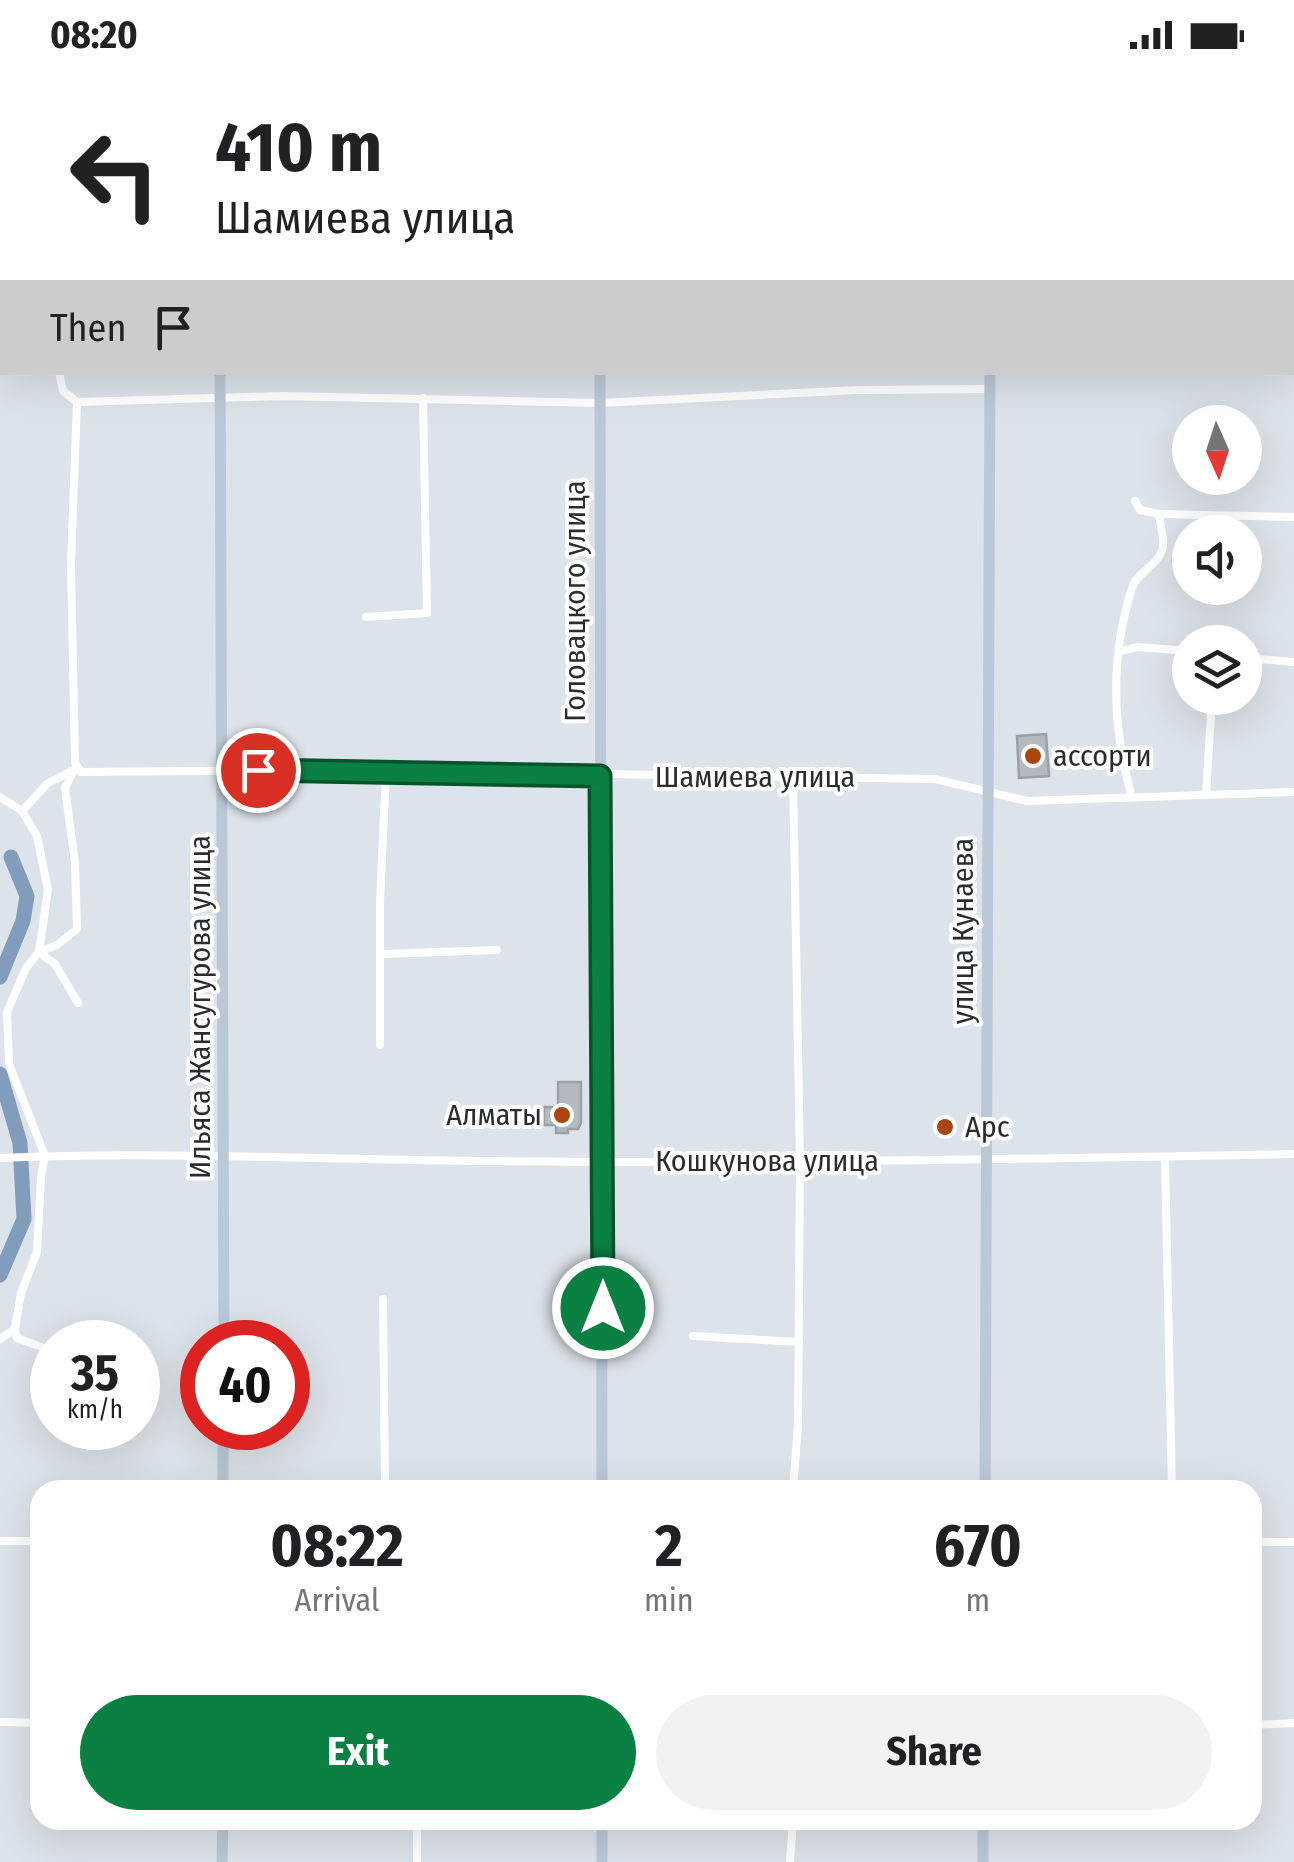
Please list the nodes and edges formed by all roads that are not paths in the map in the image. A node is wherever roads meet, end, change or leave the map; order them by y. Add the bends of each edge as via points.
1 (60, 375) edge
2 (220, 375) edge
3 (600, 375) edge
4 (990, 375) edge
5 (990, 389) junction
6 (220, 397) junction
7 (423, 398) junction
8 (76, 402) junction
9 (600, 403) junction
10 (1135, 502) dead end
11 (1160, 514) junction
12 (1294, 517) edge
13 (366, 617) dead end
14 (1172, 650) edge
15 (1119, 652) junction
16 (1262, 659) edge
17 (1294, 662) edge
18 (1211, 715) edge
19 (77, 771) junction
20 (225, 772) junction
21 (386, 772) junction
22 (600, 776) junction
23 (793, 776) junction
24 (988, 790) junction
25 (1294, 792) edge
26 (1206, 795) junction
27 (0, 797) edge
28 (1132, 797) junction
29 (22, 811) junction
30 (497, 950) dead end
31 (39, 952) junction
32 (380, 954) junction
33 (78, 1004) dead end
34 (380, 1046) dead end
35 (225, 1153) junction
36 (1294, 1154) edge
37 (46, 1156) junction
38 (1165, 1157) junction
39 (5, 1158) edge
40 (988, 1159) junction
41 (800, 1161) junction
42 (604, 1162) junction
43 (383, 1299) dead end
44 (224, 1320) edge
45 (16, 1329) junction
46 (693, 1336) dead end
47 (0, 1339) edge
48 (799, 1342) junction
49 (30, 1345) edge
50 (224, 1450) edge
51 (223, 1480) edge
52 (385, 1480) edge
53 (602, 1480) edge
54 (793, 1480) edge
55 (985, 1480) edge
56 (1172, 1480) edge
57 (0, 1541) edge
58 (30, 1542) edge
59 (1262, 1542) edge
60 (1294, 1542) edge
61 (0, 1722) edge
62 (30, 1723) edge
63 (1294, 1723) edge
64 (1262, 1725) edge
65 (222, 1830) edge
66 (417, 1830) edge
67 (602, 1830) edge
68 (792, 1830) edge
69 (983, 1830) edge
70 (222, 1862) edge
71 (416, 1862) edge
72 (602, 1862) edge
73 (790, 1862) edge
74 (983, 1862) edge

1 - 8 street via 63,391
2 - 6 street, Ильяса Жансугурова улица
3 - 9 street, Головацкого улица
4 - 5 street, улица Кунаева
5 - 9 street
5 - 24 street, улица Кунаева
6 - 7 street
6 - 8 street
6 - 20 street, Ильяса Жансугурова улица
7 - 9 street
7 - 13 street via 428,608 423,615
8 - 19 street via 71,627
9 - 22 street, Головацкого улица
10 - 11 street via 1140,510
11 - 12 street
11 - 15 street via 1164,546 1134,582
14 - 15 street
15 - 28 street via 1115,707
16 - 17 street
18 - 26 street
19 - 20 street, Шамиева улица
19 - 29 street via 48,784
19 - 31 street via 64,788 77,928
20 - 21 street, Шамиева улица
20 - 35 street, Ильяса Жансугурова улица
21 - 22 street, Шамиева улица
21 - 32 street
22 - 23 street, Шамиева улица
22 - 42 street, Головацкого улица
23 - 24 street, Шамиева улица via 936,779
23 - 41 street
24 - 28 street, Шамиева улица via 1027,801
24 - 40 street, улица Кунаева
25 - 26 street, Шамиева улица
26 - 28 street, Шамиева улица
27 - 29 street
29 - 31 street via 37,836 48,890
30 - 32 street
31 - 33 street via 55,964
31 - 37 street via 14,990 6,1031 9,1064
32 - 34 street
35 - 37 street, Кошкунова улица
35 - 42 street, Кошкунова улица
35 - 44 street, Ильяса Жансугурова улица
36 - 38 street, Кошкунова улица
37 - 39 street, Кошкунова улица
37 - 45 street via 38,1252 21,1293
38 - 40 street, Кошкунова улица
38 - 56 street
40 - 41 street, Кошкунова улица
40 - 55 street, улица Кунаева
41 - 42 street, Кошкунова улица
41 - 48 street
42 - 53 street, Головацкого улица
43 - 52 street
45 - 47 street
45 - 49 street via 17,1338
46 - 48 street
48 - 54 street
50 - 51 street
57 - 58 street
59 - 60 street
61 - 62 street
63 - 64 street
65 - 70 street
66 - 71 street
67 - 72 street
68 - 73 street
69 - 74 street

